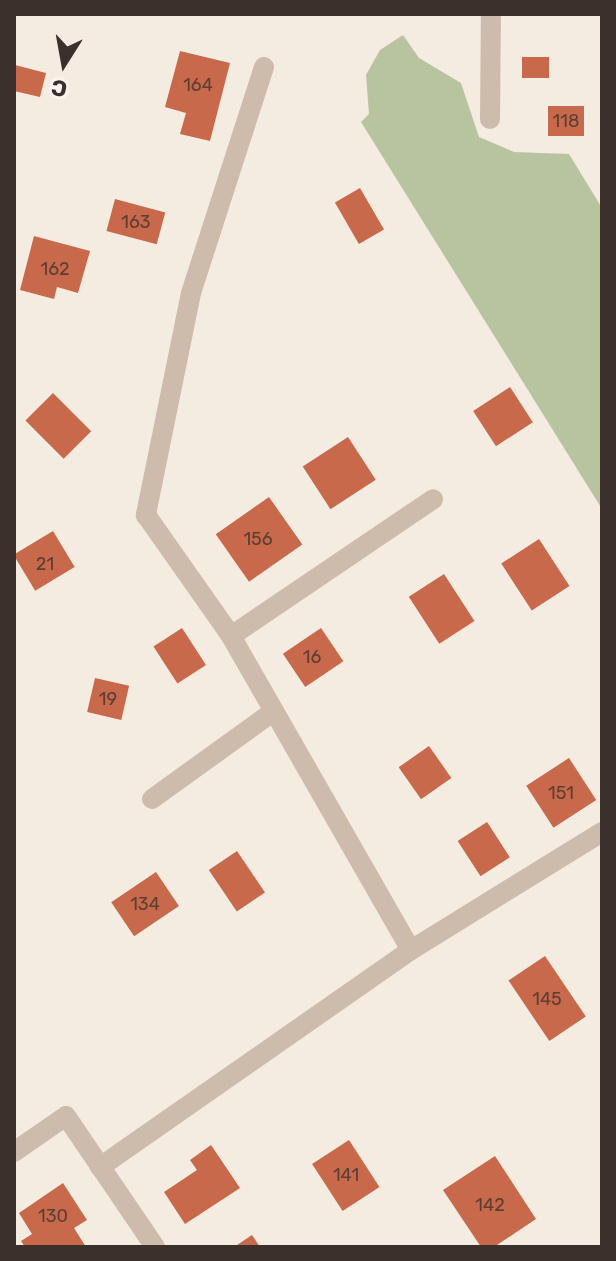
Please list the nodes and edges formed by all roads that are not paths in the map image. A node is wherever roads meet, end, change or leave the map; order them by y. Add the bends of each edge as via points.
1 (491, 14) edge
2 (264, 67) dead end
3 (490, 119) dead end
4 (433, 499) dead end
5 (231, 636) junction
6 (274, 711) junction
7 (152, 799) dead end
8 (602, 832) edge
9 (411, 950) junction
10 (14, 1152) edge
11 (100, 1167) junction
12 (155, 1247) edge

1 - 3 street
2 - 5 street via 191,293 144,502
4 - 5 street
5 - 6 street
6 - 7 street
6 - 9 street
8 - 9 street
9 - 11 street
10 - 11 street via 66,1116
11 - 12 street

